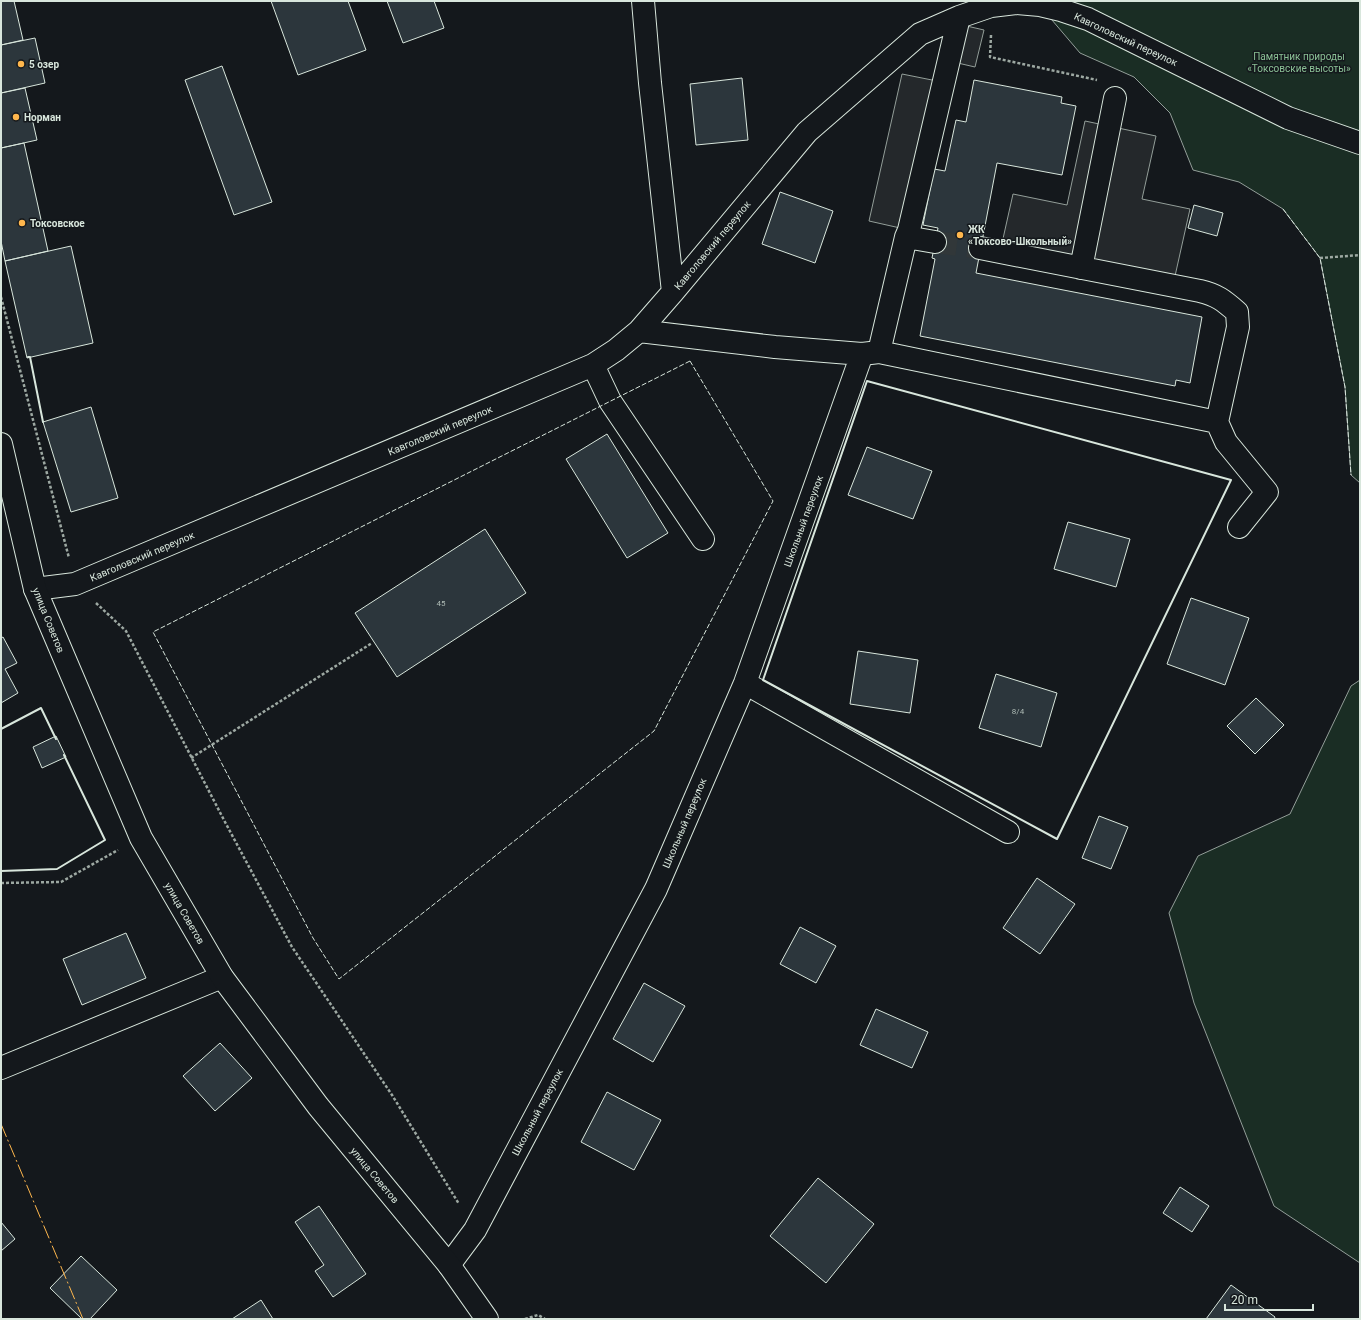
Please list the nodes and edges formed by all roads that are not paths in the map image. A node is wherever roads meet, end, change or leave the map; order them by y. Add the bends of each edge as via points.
1 (643, 1) edge
2 (992, 4) edge
3 (1054, 4) edge
4 (959, 17) junction
5 (1115, 98) road end
6 (1360, 143) edge
7 (906, 237) junction
8 (935, 242) tunnel mouth
9 (980, 248) tunnel mouth
10 (1081, 268) junction
11 (673, 292) junction
12 (639, 331) junction
13 (871, 353) junction
14 (593, 365) junction
15 (1217, 422) junction
16 (1, 444) edge
17 (1238, 527) dead end
18 (703, 539) dead end
19 (35, 589) junction
20 (745, 683) junction
21 (1008, 832) dead end
22 (222, 977) junction
23 (1, 1068) edge
24 (449, 1265) junction
25 (487, 1319) edge

1 - 11 street
2 - 3 street, Кавголовский переулок
2 - 4 street, Кавголовский переулок
3 - 6 street, Кавголовский переулок via 1288,118
4 - 7 street, Школьный переулок
4 - 11 street, Кавголовский переулок via 920,34 807,132
5 - 10 street
7 - 8 street
7 - 13 street, Школьный переулок
9 - 10 street
10 - 15 street via 1214,294 1237,312 1238,327
11 - 12 street, Кавголовский переулок
12 - 13 street via 775,347
12 - 14 street, Кавголовский переулок
13 - 15 street
13 - 20 street, Школьный переулок
14 - 18 street via 610,401
14 - 19 street, Кавголовский переулок via 75,584
15 - 17 street via 1226,442 1267,492
16 - 19 street, улица Советов
19 - 22 street, улица Советов via 141,838
20 - 21 street
20 - 24 street, Школьный переулок via 656,889 475,1230
22 - 23 street
22 - 24 street, улица Советов via 318,1106
24 - 25 street, улица Советов

